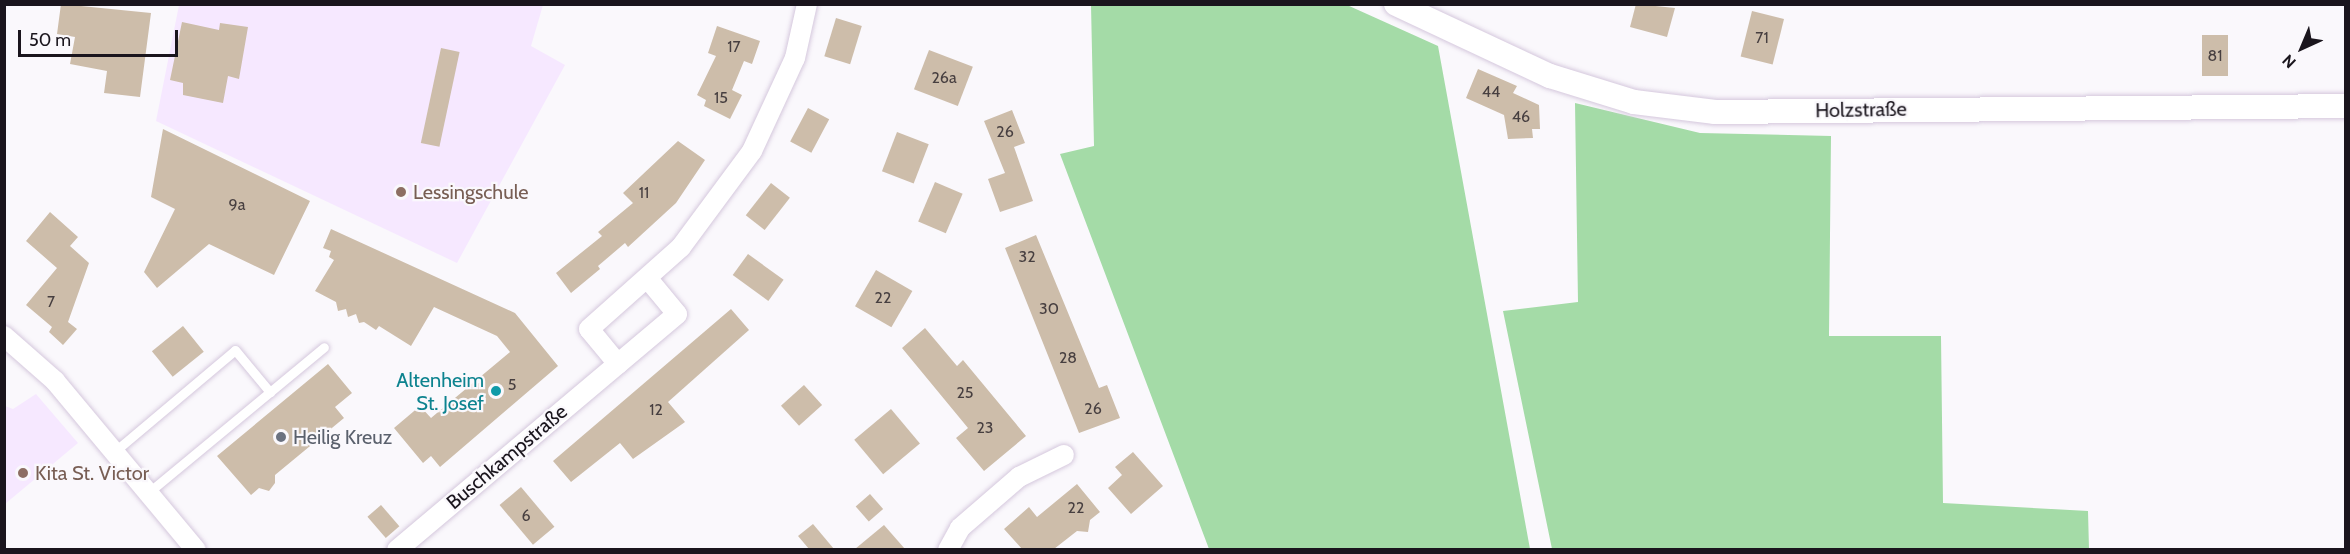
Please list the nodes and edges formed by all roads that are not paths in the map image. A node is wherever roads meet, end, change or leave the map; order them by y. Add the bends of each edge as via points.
1 (807, 4) edge
2 (1396, 4) edge
3 (2346, 106) edge
4 (648, 279) junction
5 (4, 336) edge
6 (324, 347) dead end
7 (618, 364) junction
8 (270, 392) junction
9 (114, 452) junction
10 (1064, 455) dead end
11 (149, 492) junction
12 (196, 549) edge
13 (397, 549) edge
14 (948, 549) edge

1 - 4 street via 795,58 752,151 711,212
2 - 3 street, Holzstraße via 1550,76 1634,102 1715,112
4 - 7 street via 589,330
4 - 7 street, Buschkampstraße via 677,314
5 - 9 street via 47,373
6 - 8 lane
7 - 13 street, Buschkampstraße
8 - 9 lane via 235,350
8 - 11 lane
9 - 11 street
10 - 14 street via 1019,477 960,528
11 - 12 street

